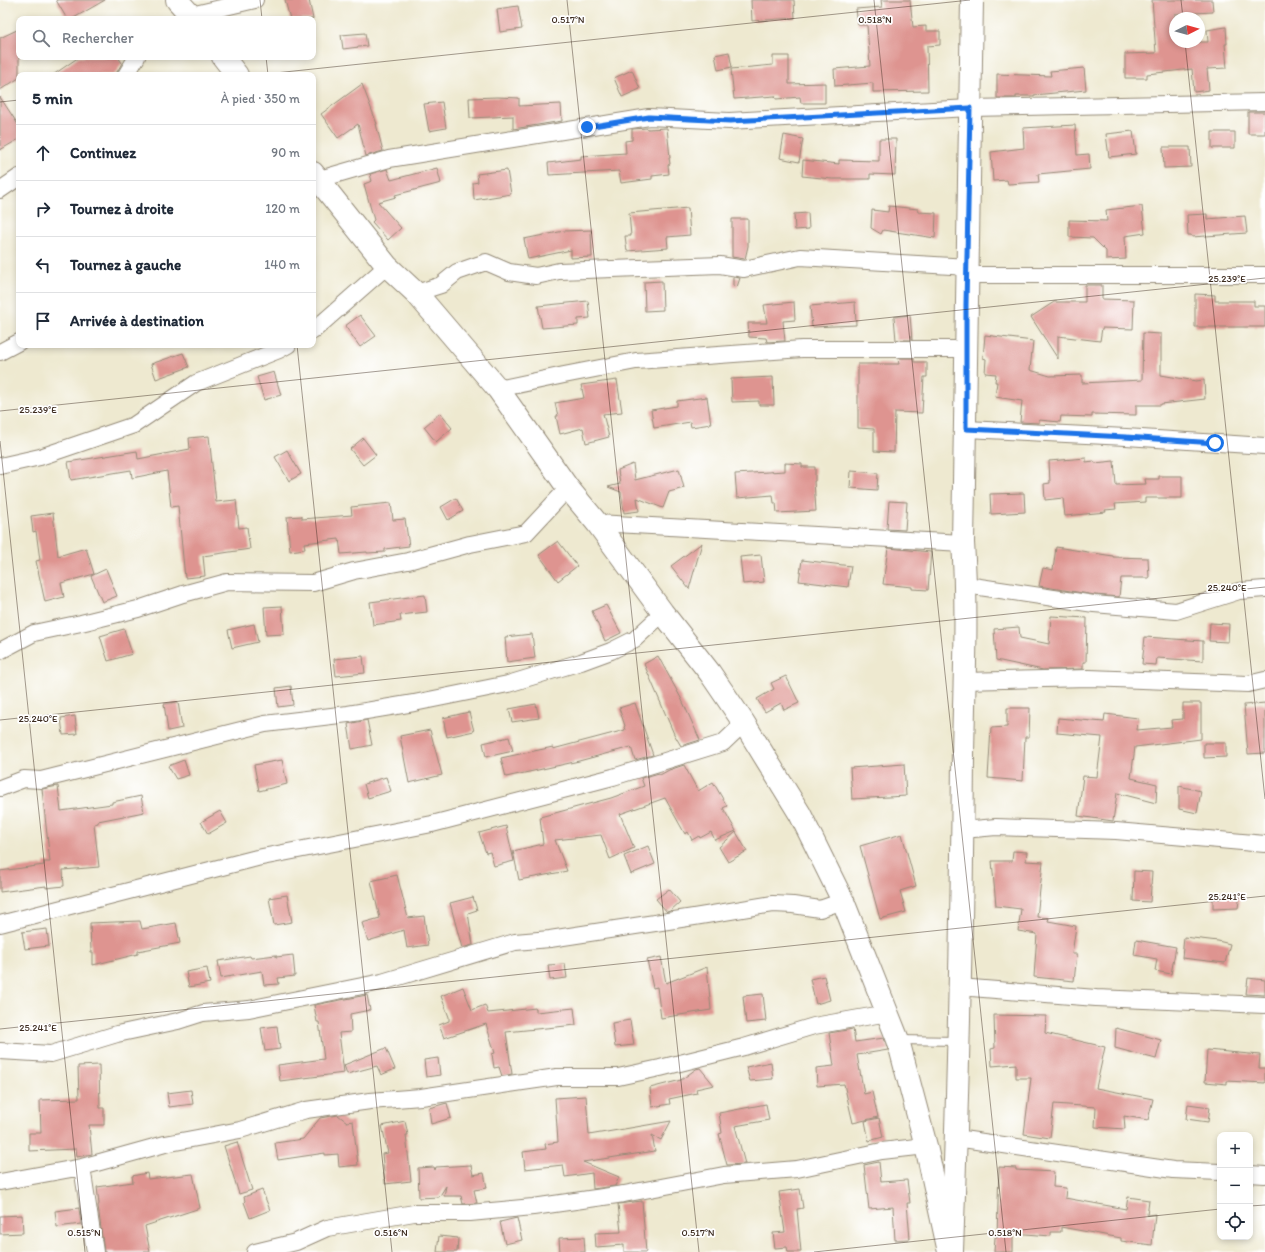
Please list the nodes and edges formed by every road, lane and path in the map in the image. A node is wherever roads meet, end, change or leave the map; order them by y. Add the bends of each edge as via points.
1 (255, 0) edge
2 (972, 0) edge
3 (187, 13) edge
4 (135, 60) edge
5 (225, 60) edge
6 (128, 72) edge
7 (235, 72) edge
8 (1265, 102) edge
9 (970, 108) junction
10 (316, 177) edge
11 (316, 178) edge
12 (16, 179) edge
13 (0, 190) edge
14 (387, 266) junction
15 (967, 271) junction
16 (1265, 275) edge
17 (416, 293) junction
18 (316, 328) edge
19 (16, 344) edge
20 (283, 348) edge
21 (966, 349) junction
22 (0, 352) edge
23 (498, 389) junction
24 (966, 429) junction
25 (1265, 446) edge
26 (0, 466) edge
27 (568, 488) junction
28 (597, 523) junction
29 (964, 543) junction
30 (966, 584) junction
31 (1265, 589) edge
32 (663, 613) junction
33 (0, 651) edge
34 (1265, 680) edge
35 (964, 682) junction
36 (744, 723) junction
37 (0, 788) edge
38 (963, 830) junction
39 (1265, 844) edge
40 (843, 901) junction
41 (0, 924) edge
42 (959, 988) junction
43 (1265, 1005) edge
44 (888, 1013) junction
45 (898, 1040) junction
46 (959, 1041) junction
47 (0, 1051) edge
48 (956, 1138) junction
49 (926, 1146) junction
50 (82, 1167) junction
51 (1217, 1172) edge
52 (1253, 1174) edge
53 (1265, 1175) edge
54 (0, 1182) edge
55 (95, 1252) edge
56 (255, 1252) edge
57 (949, 1252) edge
58 (952, 1252) edge

1 - 3 street
2 - 9 main road
4 - 6 street
5 - 7 main road
8 - 9 street
9 - 10 street via 730,121 649,117 389,159
9 - 15 main road
11 - 14 main road
12 - 13 street
14 - 17 main road
14 - 18 street
15 - 16 street
15 - 17 street via 800,257 744,269 720,265 559,271 536,276 509,272 486,262 457,272 441,285
15 - 21 main road
17 - 23 main road
19 - 22 street
20 - 26 street via 196,383 134,425 40,457
21 - 23 street via 802,349 636,361
21 - 24 main road
23 - 27 main road
24 - 25 street
24 - 29 main road
27 - 28 main road
27 - 33 street via 526,534 470,544 312,583 226,582 138,609 34,632
28 - 29 street
28 - 32 main road
29 - 30 main road
30 - 31 street via 1094,604 1176,611 1239,591
30 - 35 main road
32 - 36 main road via 710,673
32 - 37 street via 634,640 610,651 508,684 414,704 265,724 41,780 24,779
34 - 35 street via 1248,684 1089,678
35 - 38 main road
36 - 40 main road via 800,814
36 - 41 street via 723,743 613,777 432,824 257,858
38 - 39 street via 996,827 1116,831
38 - 42 main road
40 - 44 main road
40 - 47 street via 820,909 772,904 550,939 515,942 382,982 249,1009 203,1013 117,1034 51,1054
42 - 43 street via 1096,998
42 - 46 main road
44 - 45 main road
44 - 50 street via 814,1026 744,1047 618,1077 557,1077 421,1098 370,1101 306,1110 240,1130 165,1144
45 - 46 lane
45 - 49 main road
46 - 48 main road
48 - 51 street via 1173,1170
48 - 58 main road
49 - 56 street via 882,1151 797,1168 724,1175 624,1194 533,1207 470,1213 414,1213 327,1228 296,1242
49 - 57 main road
50 - 54 street
50 - 55 street
52 - 53 street

